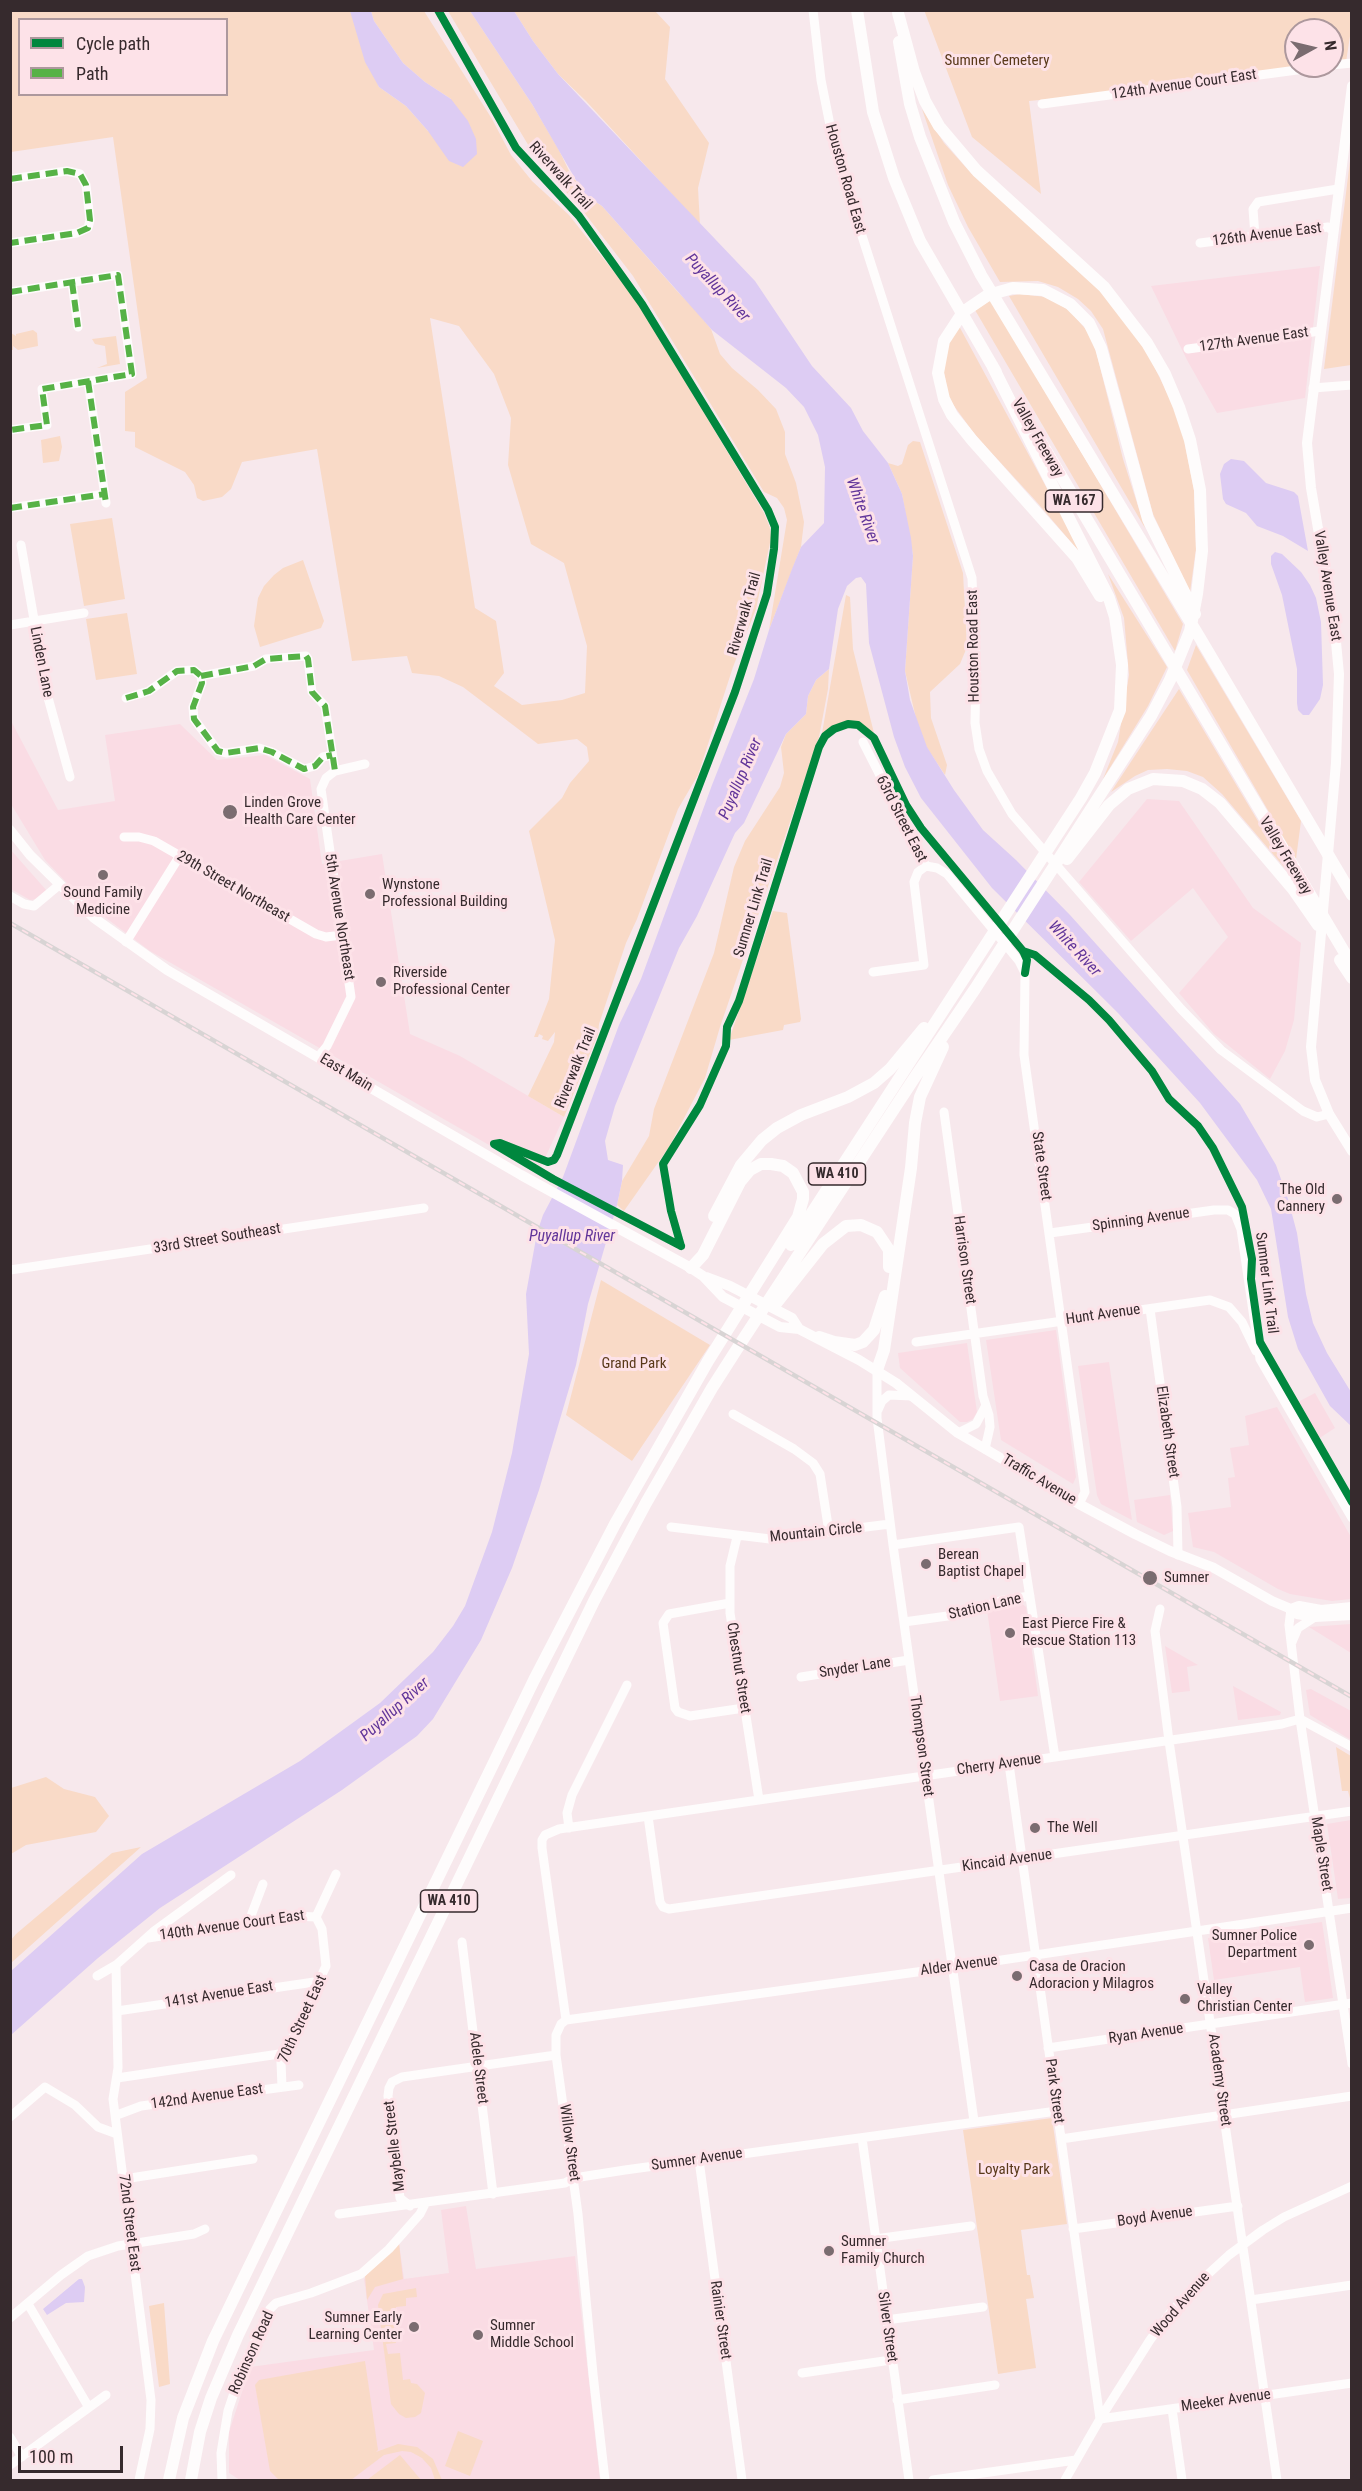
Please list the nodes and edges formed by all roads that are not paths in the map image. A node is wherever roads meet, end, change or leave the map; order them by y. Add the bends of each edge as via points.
1 (813, 10) edge
2 (857, 10) edge
3 (897, 12) edge
4 (1284, 72) edge
5 (1352, 86) edge
6 (1042, 104) dead end
7 (10, 179) edge
8 (1338, 189) junction
9 (1333, 231) junction
10 (1255, 236) junction
11 (10, 243) edge
12 (1200, 243) dead end
13 (72, 282) junction
14 (10, 292) edge
15 (78, 327) dead end
16 (1320, 331) junction
17 (1188, 350) dead end
18 (992, 365) junction
19 (88, 381) junction
20 (1352, 385) edge
21 (1313, 388) junction
22 (10, 430) edge
23 (10, 508) edge
24 (21, 544) dead end
25 (84, 613) dead end
26 (33, 621) junction
27 (10, 625) edge
28 (1200, 638) junction
29 (201, 676) junction
30 (126, 698) dead end
31 (1108, 741) junction
32 (863, 742) dead end
33 (332, 755) junction
34 (366, 764) dead end
35 (335, 771) junction
36 (70, 777) dead end
37 (10, 823) edge
38 (10, 830) edge
39 (124, 837) dead end
40 (1072, 845) junction
41 (24, 846) junction
42 (179, 857) junction
43 (926, 866) junction
44 (59, 885) junction
45 (1352, 895) edge
46 (10, 896) edge
47 (342, 935) junction
48 (126, 942) junction
49 (1352, 965) edge
50 (972, 966) junction
51 (873, 972) dead end
52 (1352, 978) edge
53 (975, 989) junction
54 (318, 1057) junction
55 (944, 1112) dead end
56 (1329, 1114) junction
57 (1352, 1151) edge
58 (424, 1208) dead end
59 (1050, 1233) junction
60 (691, 1268) junction
61 (10, 1270) edge
62 (703, 1276) junction
63 (885, 1296) junction
64 (1150, 1309) junction
65 (1062, 1321) junction
66 (800, 1329) junction
67 (975, 1333) junction
68 (819, 1337) junction
69 (744, 1338) junction
70 (916, 1342) dead end
71 (1260, 1359) junction
72 (877, 1370) junction
73 (698, 1381) junction
74 (912, 1395) junction
75 (985, 1407) junction
76 (733, 1414) dead end
77 (877, 1418) junction
78 (958, 1433) junction
79 (985, 1449) junction
80 (1079, 1504) junction
81 (1352, 1518) edge
82 (890, 1524) junction
83 (671, 1527) dead end
84 (829, 1532) junction
85 (737, 1537) junction
86 (893, 1545) junction
87 (1178, 1555) junction
88 (1030, 1596) junction
89 (730, 1603) junction
90 (1352, 1607) edge
91 (1160, 1608) dead end
92 (1291, 1609) junction
93 (1352, 1615) edge
94 (1315, 1617) junction
95 (904, 1622) junction
96 (1292, 1644) junction
97 (909, 1660) junction
98 (801, 1677) dead end
99 (627, 1685) dead end
100 (744, 1708) junction
101 (1300, 1719) junction
102 (1169, 1741) junction
103 (1352, 1747) edge
104 (1055, 1757) junction
105 (1009, 1764) junction
106 (925, 1776) junction
107 (759, 1800) junction
108 (1352, 1811) edge
109 (648, 1816) junction
110 (1315, 1816) junction
111 (568, 1828) junction
112 (1183, 1835) junction
113 (1022, 1859) junction
114 (939, 1871) junction
115 (336, 1874) dead end
116 (231, 1875) dead end
117 (263, 1884) dead end
118 (1352, 1908) edge
119 (1329, 1912) junction
120 (316, 1917) junction
121 (249, 1921) junction
122 (1197, 1931) junction
123 (148, 1938) junction
124 (462, 1942) dead end
125 (1035, 1955) junction
126 (116, 1965) junction
127 (952, 1967) junction
128 (97, 1976) dead end
129 (321, 1981) junction
130 (1347, 2004) edge
131 (117, 2011) junction
132 (566, 2020) junction
133 (1211, 2024) junction
134 (1048, 2048) junction
135 (286, 2053) junction
136 (556, 2055) junction
137 (1352, 2064) edge
138 (478, 2066) junction
139 (117, 2078) junction
140 (299, 2085) dead end
141 (282, 2087) junction
142 (1352, 2096) edge
143 (1057, 2110) junction
144 (117, 2115) junction
145 (1224, 2115) junction
146 (10, 2117) edge
147 (974, 2121) junction
148 (117, 2134) junction
149 (861, 2138) junction
150 (1061, 2139) junction
151 (253, 2159) dead end
152 (699, 2160) junction
153 (124, 2178) junction
154 (574, 2178) junction
155 (1352, 2186) edge
156 (493, 2194) junction
157 (425, 2204) junction
158 (410, 2206) junction
159 (1238, 2206) junction
160 (339, 2214) dead end
161 (971, 2226) dead end
162 (206, 2229) dead end
163 (1073, 2229) junction
164 (875, 2239) junction
165 (131, 2243) junction
166 (1243, 2245) junction
167 (1352, 2285) edge
168 (1251, 2300) junction
169 (28, 2304) junction
170 (983, 2307) dead end
171 (10, 2318) edge
172 (886, 2320) junction
173 (891, 2360) junction
174 (802, 2373) dead end
175 (1352, 2383) edge
176 (995, 2385) dead end
177 (106, 2395) dead end
178 (1266, 2395) junction
179 (897, 2400) junction
180 (88, 2406) junction
181 (1172, 2409) junction
182 (1100, 2419) junction
183 (10, 2437) edge
184 (22, 2457) junction
185 (1076, 2460) junction
186 (10, 2465) edge
187 (139, 2481) edge
188 (170, 2481) edge
189 (191, 2481) edge
190 (222, 2481) edge
191 (605, 2481) edge
192 (742, 2481) edge
193 (909, 2481) edge
194 (933, 2481) edge
195 (1065, 2481) edge
196 (1182, 2481) edge
197 (1277, 2481) edge

1 - 56 street, Houston Road East via 819,68 836,155 972,578 975,723 979,749 997,791 1011,814 1221,1050 1303,1111 1317,1117
2 - 18 highway, Valley Freeway / WA 167 via 865,71 881,140 920,241
3 - 28 highway, WA 167 via 901,63 920,137 954,222 1005,317
3 - 40 highway via 914,72 939,126 977,171 1104,287 1127,314 1165,374 1190,440 1203,528 1190,631 1162,697
4 - 6 street, 124th Avenue Court East
5 - 8 main road, Valley Avenue East
7 - 11 street via 68,171 80,174 86,184 90,220 88,228 77,233
8 - 9 main road, Valley Avenue East
8 - 10 street via 1258,202 1253,209
9 - 10 street, 126th Avenue East via 1328,227
9 - 16 main road, Valley Avenue East
10 - 12 street, 126th Avenue East
13 - 14 street
13 - 15 street
13 - 19 street via 118,275 132,374
16 - 17 street, 127th Avenue East
16 - 21 main road, Valley Avenue East
18 - 31 highway via 1100,575 1112,607 1123,684 1120,710
18 - 49 highway, Valley Freeway / WA 167
19 - 22 street via 42,389 47,425
19 - 23 street via 105,498
20 - 21 street
21 - 56 main road, Valley Avenue East via 1308,462 1340,674 1336,763 1311,1031 1315,1080
24 - 26 street, Linden Lane
25 - 26 street
26 - 27 street
26 - 36 street, Linden Lane via 47,694
28 - 31 highway via 1197,618 1141,500 1101,348 1089,323 1081,312 1058,296 1027,288 988,295 969,306 954,323 941,350 938,372 944,399 972,440 1077,558 1101,596 1116,665
28 - 45 highway, WA 167
29 - 30 street via 194,670 180,670 149,691
29 - 33 street via 202,686 192,715 218,750 259,748 304,769
29 - 33 street via 254,666 266,659 308,658 312,692 325,706
31 - 50 highway, WA 410 via 1095,773
32 - 43 street, 63rd Street East
33 - 35 street
34 - 35 street
35 - 47 street, 5th Avenue Northeast via 321,786 321,797
37 - 41 main road, East Main
38 - 41 main road, East Main
39 - 42 street, 29th Street Northeast via 149,839
40 - 52 highway via 1128,789 1153,779 1183,780 1202,789 1220,803 1293,889
40 - 53 highway, WA 410
41 - 44 main road, East Main
42 - 47 street, 29th Street Northeast via 316,934
42 - 48 street
43 - 51 street, 63rd Street East via 916,875 914,891 924,965
43 - 59 street, State Street via 947,874 1023,967 1024,1055
44 - 46 street via 34,906
44 - 48 main road, East Main
47 - 54 street, 5th Avenue Northeast via 350,1000
48 - 54 main road, East Main
50 - 60 highway via 902,1055 874,1083 777,1128 750,1153 731,1181
50 - 73 highway, WA 410
53 - 69 highway, WA 410
53 - 72 highway via 920,1097 885,1342
54 - 60 main road, East Main
55 - 67 street, Harrison Street
56 - 57 main road, Valley Avenue East
58 - 61 street, 33rd Street Southeast
59 - 65 street, State Street
59 - 71 street, Spinning Avenue via 1209,1210 1232,1212 1241,1229
60 - 62 main road, Traffic Avenue
60 - 73 highway via 703,1255 750,1170 771,1164 793,1173 803,1192 798,1217
62 - 66 main road, Traffic Avenue via 792,1318
62 - 66 main road, Traffic Avenue via 723,1297 780,1327
63 - 68 highway via 874,1330 863,1342 855,1345
63 - 69 highway via 890,1260 885,1242 872,1228 846,1226 823,1244
63 - 72 highway
64 - 65 street, Hunt Avenue
64 - 71 street, Hunt Avenue via 1210,1300 1225,1304 1242,1322
64 - 87 street, Elizabeth Street via 1178,1508
65 - 67 street, Hunt Avenue
65 - 80 street, State Street via 1085,1492
66 - 68 main road, Traffic Avenue
67 - 70 street, Hunt Avenue
67 - 75 street, Harrison Street
68 - 72 main road, Traffic Avenue
69 - 189 highway, WA 410 via 657,1483 594,1601 329,2146 215,2388 200,2432
71 - 81 street, Hunt Avenue
72 - 74 main road, Traffic Avenue
72 - 77 street, Thompson Street
73 - 188 highway, WA 410 via 572,1606 258,2245 191,2394
74 - 77 street via 886,1397 880,1403
74 - 78 main road, Traffic Avenue
75 - 78 street via 976,1424
75 - 79 street, Harrison Street via 990,1427
76 - 84 street via 813,1463 820,1474
77 - 82 street, Thompson Street
78 - 79 main road, Traffic Avenue
79 - 80 main road, Traffic Avenue
80 - 87 main road, Traffic Avenue
82 - 84 street, Mountain Circle
82 - 86 street, Thompson Street
83 - 85 street, Mountain Circle
84 - 85 street, Mountain Circle via 770,1539
85 - 89 street, Chestnut Street via 730,1566
86 - 88 street via 1019,1527
86 - 95 street, Thompson Street
87 - 92 main road, Traffic Avenue via 1204,1564
88 - 95 street, Station Lane via 1003,1600 962,1614
88 - 104 street
89 - 100 street, Chestnut Street
89 - 100 street via 673,1613 663,1623 678,1712 690,1716
90 - 92 main road, Traffic Avenue
91 - 102 street, Academy Street via 1155,1631
92 - 94 main road, Traffic Avenue
92 - 96 street, Maple Street
93 - 94 main road, Traffic Avenue
94 - 96 street via 1298,1628
95 - 97 street, Thompson Street
96 - 101 street, Maple Street
97 - 98 street, Snyder Lane
97 - 106 street, Thompson Street
99 - 111 street via 572,1795 567,1811
100 - 107 street, Chestnut Street
101 - 102 street, Cherry Avenue
101 - 103 street
101 - 110 street, Maple Street
102 - 104 street, Cherry Avenue
102 - 112 street, Academy Street
104 - 105 street, Cherry Avenue
105 - 106 street, Cherry Avenue
105 - 113 street, Park Street
106 - 107 street, Cherry Avenue
106 - 114 street, Thompson Street
107 - 109 street, Cherry Avenue
108 - 110 street, Kincaid Avenue
109 - 111 street, Cherry Avenue
109 - 114 street, Kincaid Avenue via 663,1907
110 - 112 street, Kincaid Avenue
110 - 119 street, Maple Street
111 - 132 street, Willow Street via 548,1832 542,1842
112 - 113 street, Kincaid Avenue
112 - 122 street, Academy Street
113 - 114 street, Kincaid Avenue
113 - 125 street, Park Street
114 - 127 street, Thompson Street
115 - 120 street
116 - 123 street
117 - 121 street
118 - 119 street, Alder Avenue
119 - 122 street, Alder Avenue
119 - 130 street, Maple Street
120 - 121 street, 140th Avenue Court East
120 - 129 street, 70th Street East via 322,1929 326,1961
121 - 123 street, 140th Avenue Court East
122 - 125 street, Alder Avenue
122 - 133 street, Academy Street
123 - 126 street
124 - 138 street, Adele Street
125 - 127 street, Alder Avenue
125 - 134 street, Park Street
126 - 128 street
126 - 131 street, 72nd Street East
127 - 132 street, Alder Avenue
127 - 147 street, Thompson Street
129 - 131 street, 141st Avenue East
129 - 135 street, 70th Street East
130 - 133 street, Ryan Avenue
130 - 137 street, Maple Street
131 - 139 street, 72nd Street East
132 - 136 street, Willow Street via 556,2035
133 - 134 street, Ryan Avenue
133 - 145 street, Academy Street
134 - 143 street, Park Street
135 - 139 street
135 - 141 street, 70th Street East via 280,2069
136 - 138 street
136 - 154 street, Willow Street
138 - 156 street, Adele Street
138 - 158 street, Maybelle Street via 402,2078 388,2088 400,2198
139 - 144 street, 72nd Street East via 113,2099
140 - 141 street, 142nd Avenue East
141 - 144 street, 142nd Avenue East via 141,2106
142 - 145 street
143 - 147 street, Sumner Avenue
143 - 150 street, Park Street
144 - 148 street, 72nd Street East
145 - 150 street
145 - 159 street, Academy Street
146 - 148 street via 45,2087 75,2105 98,2127
147 - 149 street, Sumner Avenue
148 - 153 street, 72nd Street East
149 - 152 street, Sumner Avenue
149 - 164 street, Silver Street
150 - 163 street, Park Street
151 - 153 street
152 - 154 street, Sumner Avenue
152 - 192 street, Rainier Street
153 - 165 street, 72nd Street East
154 - 156 street, Sumner Avenue via 567,2183
154 - 191 street, Willow Street
155 - 166 street, Wood Avenue via 1284,2217
156 - 157 street, Sumner Avenue
157 - 158 street, Sumner Avenue
157 - 190 street, Robinson Road via 389,2249 361,2274 276,2303 270,2309 228,2411 221,2453
158 - 160 street, Sumner Avenue
159 - 163 street, Boyd Avenue
159 - 166 street, Academy Street
161 - 164 street
162 - 165 street
163 - 182 street, Park Street
164 - 172 street, Silver Street
165 - 169 street via 79,2261
165 - 187 street, 72nd Street East via 152,2413
166 - 168 street, Academy Street
166 - 182 street, Wood Avenue via 1213,2268 1170,2313
167 - 168 street
168 - 178 street, Academy Street
169 - 171 street
169 - 180 street
170 - 172 street
172 - 173 street, Silver Street
173 - 174 street
173 - 179 street, Silver Street
175 - 178 street, Meeker Avenue
176 - 179 street
177 - 180 street
178 - 181 street, Meeker Avenue
178 - 197 street, Academy Street
179 - 193 street, Silver Street
180 - 184 street
181 - 182 street, Meeker Avenue
181 - 196 street
182 - 185 street, Wood Avenue
183 - 184 street
184 - 186 street
185 - 194 street
185 - 195 street, Wood Avenue

